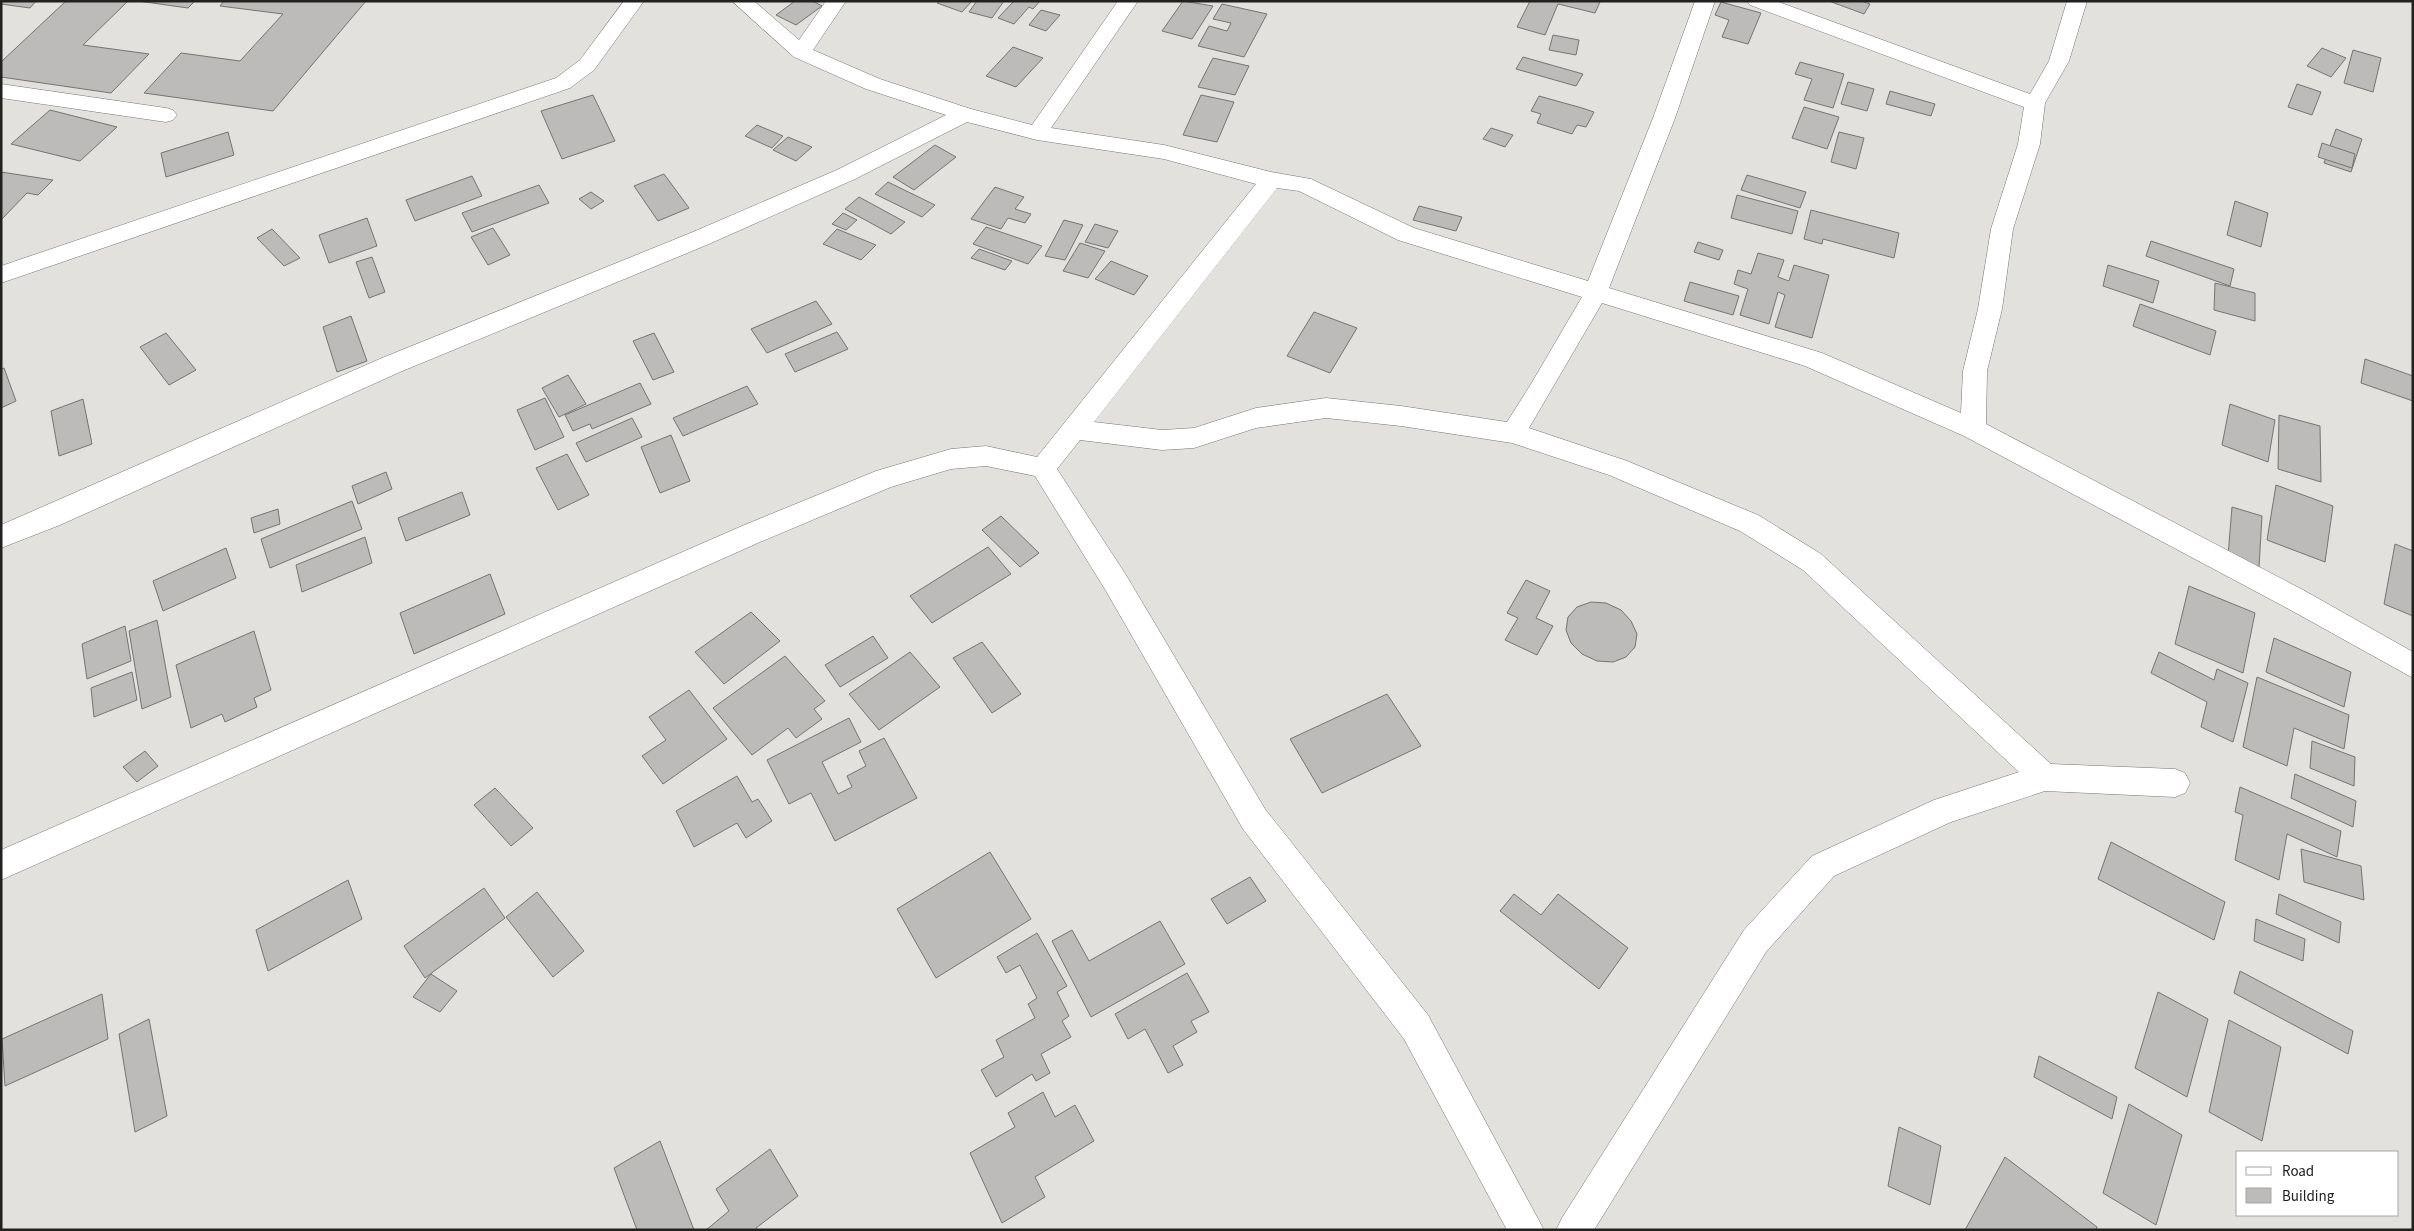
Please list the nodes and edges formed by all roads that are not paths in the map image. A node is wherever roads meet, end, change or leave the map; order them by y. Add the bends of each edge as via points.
1 (634, 1) edge
2 (742, 1) edge
3 (836, 1) edge
4 (1128, 1) edge
5 (1705, 1) edge
6 (1757, 1) edge
7 (2077, 1) edge
8 (801, 52) junction
9 (1, 91) edge
10 (2035, 103) junction
11 (965, 114) junction
12 (166, 115) dead end
13 (1036, 133) junction
14 (1271, 180) junction
15 (1, 275) edge
16 (1595, 294) junction
17 (1074, 429) junction
18 (1973, 429) junction
19 (1513, 433) junction
20 (1043, 468) junction
21 (1, 537) edge
22 (2413, 666) edge
23 (2045, 777) junction
24 (2175, 783) dead end
25 (1, 865) edge
26 (1526, 1230) edge
27 (1574, 1230) edge

1 - 15 street via 587,65 563,83
2 - 8 street
3 - 8 street
4 - 13 street
5 - 16 street via 1664,118
6 - 10 street
7 - 10 street via 2059,61
8 - 11 street via 873,84
9 - 12 street
10 - 18 street via 2029,144 2002,229 1990,308 1975,371
11 - 13 street
11 - 21 street via 847,174 701,238 391,365
13 - 14 street via 1164,152
14 - 16 street via 1303,184 1406,234
14 - 17 street
16 - 18 street via 1813,360
16 - 19 street
17 - 19 street via 1162,440 1194,438 1256,418 1326,408
17 - 20 street
18 - 22 street via 2294,598
19 - 23 street via 1618,468 1749,523 1812,562
20 - 25 street via 986,456 951,459 885,478
20 - 26 street via 1116,583 1254,819 1416,1027
23 - 24 street
23 - 27 street via 1945,810 1822,866 1755,941

